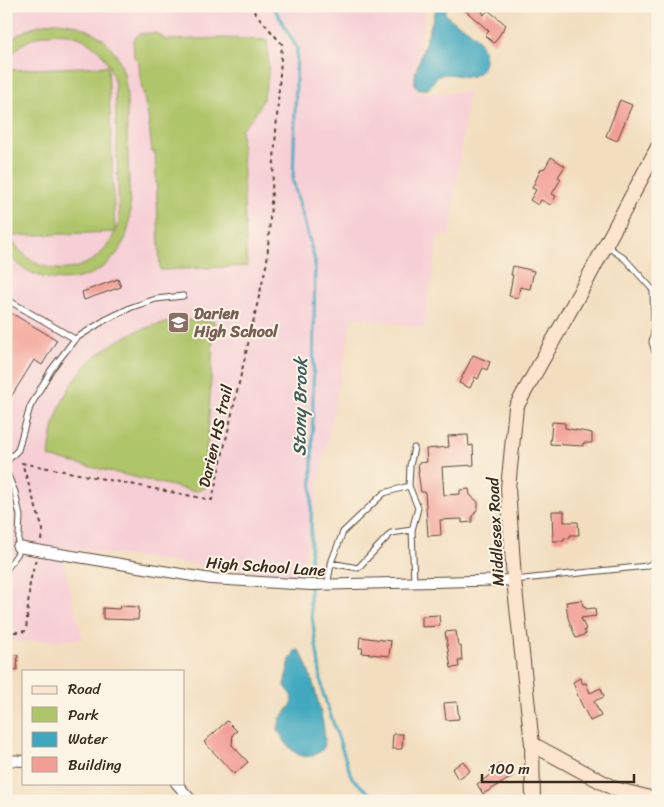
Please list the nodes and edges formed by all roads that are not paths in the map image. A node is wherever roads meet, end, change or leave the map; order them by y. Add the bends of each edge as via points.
1 (657, 150) edge
2 (605, 245) junction
3 (655, 291) edge
4 (182, 296) dead end
5 (6, 299) edge
6 (75, 339) junction
7 (658, 354) edge
8 (414, 448) dead end
9 (6, 462) edge
10 (6, 471) edge
11 (409, 486) junction
12 (412, 530) junction
13 (18, 547) junction
14 (658, 560) edge
15 (331, 564) junction
16 (6, 570) edge
17 (514, 580) junction
18 (414, 584) junction
19 (327, 585) junction
20 (532, 744) junction
21 (6, 760) edge
22 (22, 761) edge
23 (177, 784) edge
24 (658, 800) edge
25 (192, 801) edge
26 (532, 801) edge

1 - 2 main road, Middlesex Road
2 - 3 lane via 625,259
2 - 17 main road, Middlesex Road via 516,407 508,488
3 - 7 lane via 652,342
4 - 6 lane via 156,299 132,307
5 - 6 lane
6 - 9 lane via 51,370 30,407 18,450
8 - 11 lane
10 - 13 lane via 20,516
11 - 12 lane via 418,508
11 - 15 lane via 384,493 343,532
12 - 15 lane via 391,533 358,568
12 - 18 lane
13 - 16 lane
13 - 19 street, High School Lane via 211,579
14 - 17 lane via 647,566
15 - 19 lane
17 - 18 street, High School Lane
17 - 20 main road, Middlesex Road
18 - 19 street, High School Lane
20 - 24 main road via 615,789
20 - 26 main road, Middlesex Road
21 - 22 street
23 - 25 street

